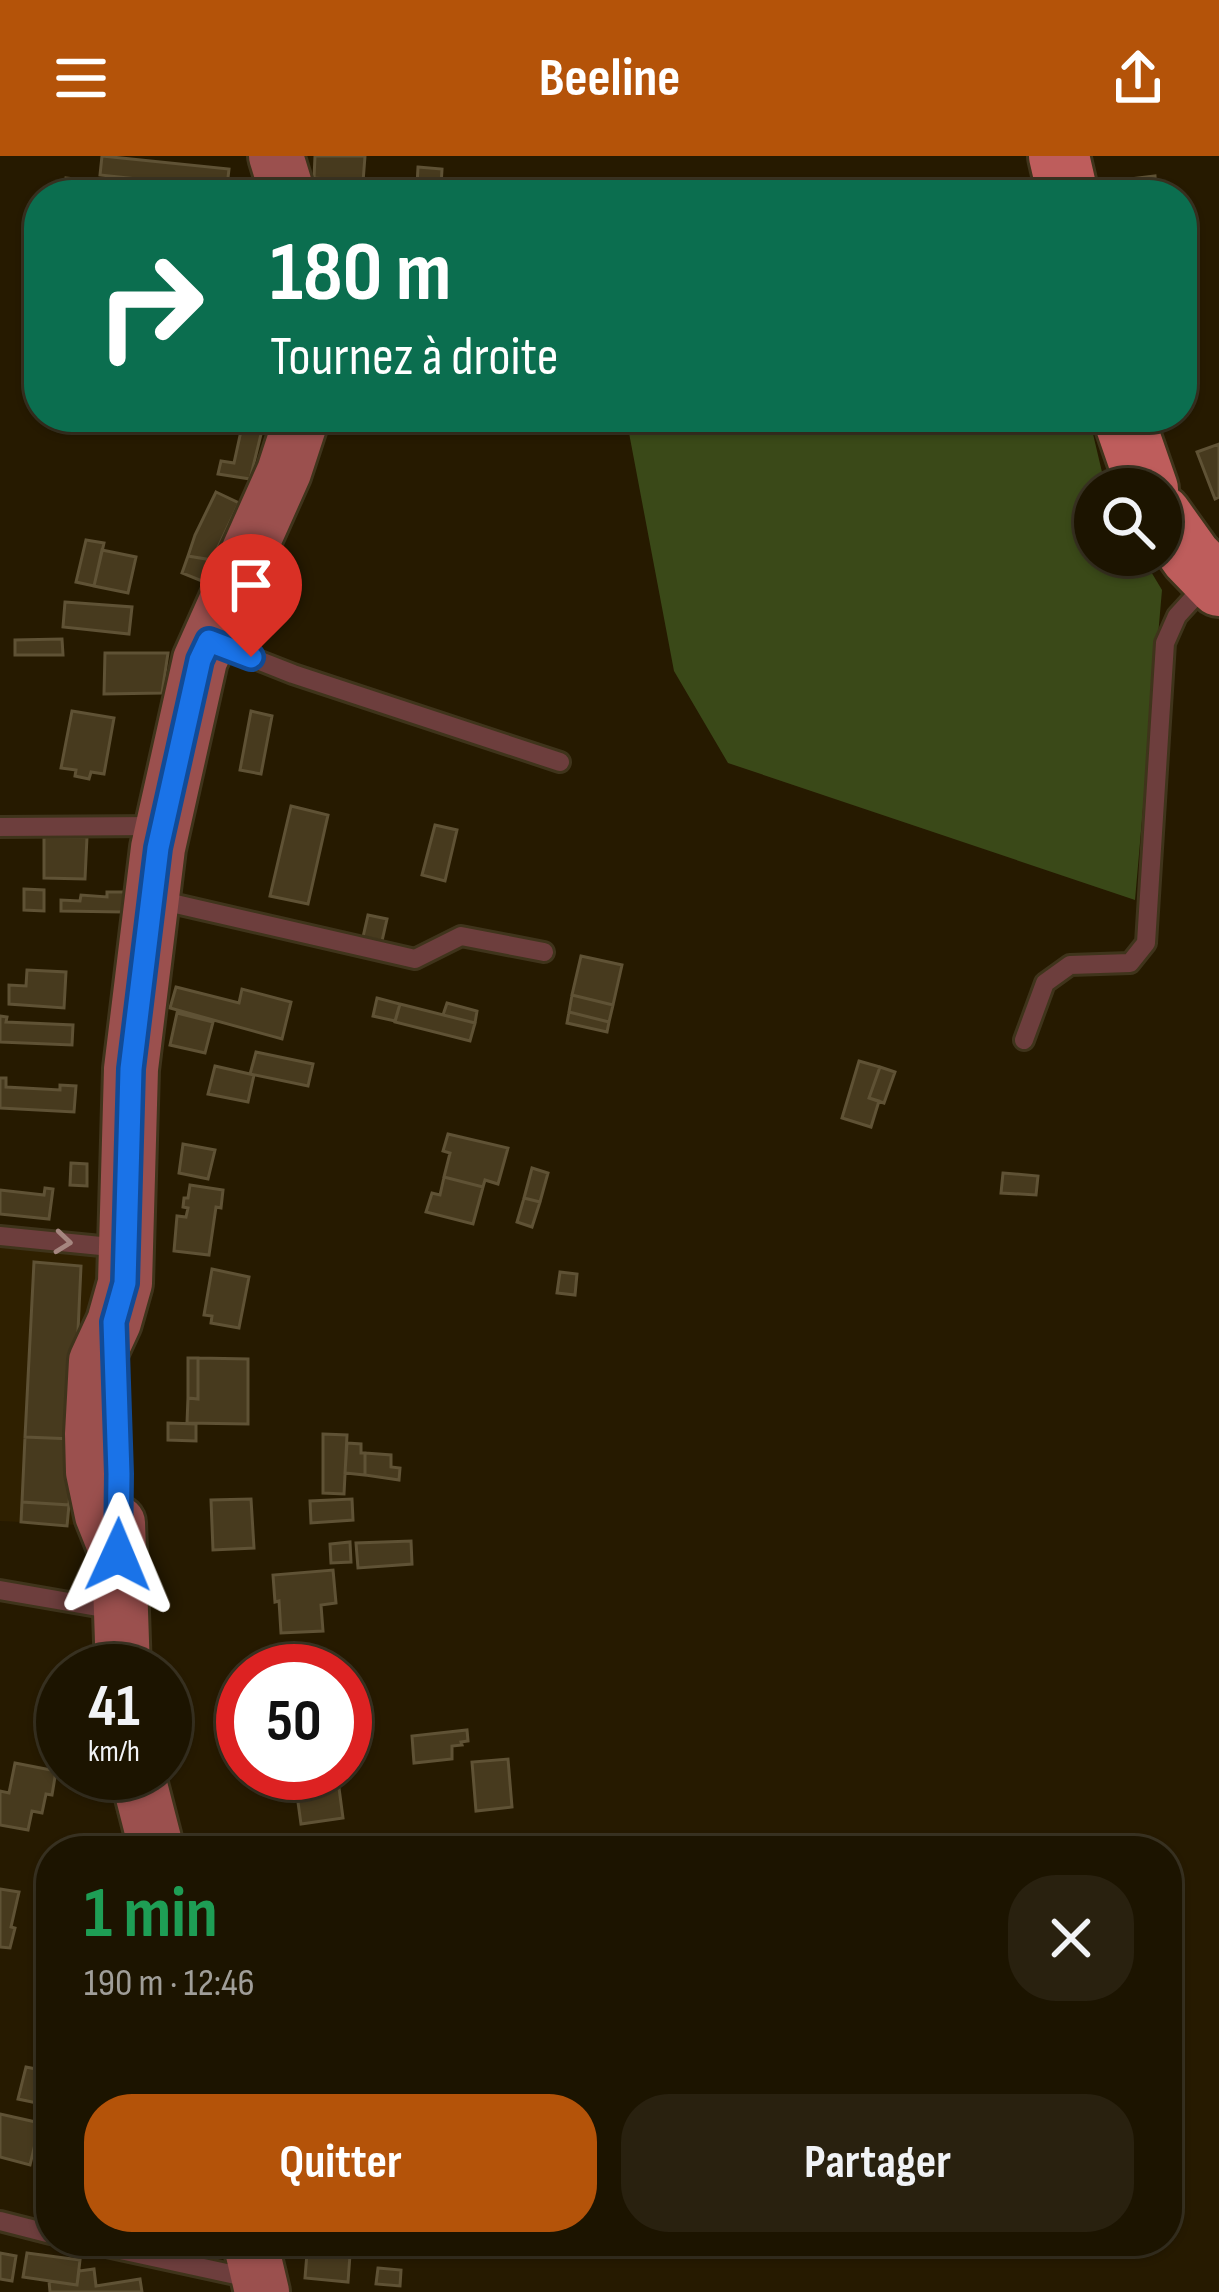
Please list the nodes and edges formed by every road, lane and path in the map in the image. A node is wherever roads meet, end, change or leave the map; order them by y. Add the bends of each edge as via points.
1 (297, 432) edge
2 (1128, 432) edge
3 (1141, 468) edge
4 (1182, 541) edge
5 (1215, 583) edge
6 (209, 641) junction
7 (560, 762) dead end
8 (162, 826) junction
9 (0, 827) edge
10 (150, 898) junction
11 (544, 952) dead end
12 (1024, 1040) dead end
13 (0, 1236) edge
14 (127, 1249) junction
15 (0, 1590) edge
16 (120, 1611) junction
17 (122, 1644) edge
18 (144, 1800) edge
19 (153, 1836) edge
20 (0, 2221) edge
21 (36, 2230) edge
22 (168, 2256) edge
23 (257, 2271) edge

1 - 6 main road
2 - 3 main road
4 - 5 main road
5 - 12 lane via 1177,616 1165,643 1146,944 1130,963 1070,965 1045,982
6 - 7 lane
6 - 8 main road
8 - 9 lane
8 - 10 main road
10 - 11 lane via 415,958 461,936
10 - 14 main road via 131,1069
13 -> 14 lane
14 - 16 main road via 125,1283 96,1361 92,1434 93,1472 118,1555
15 - 16 lane
16 - 17 main road
18 - 19 main road
20 - 21 lane
22 - 23 lane

